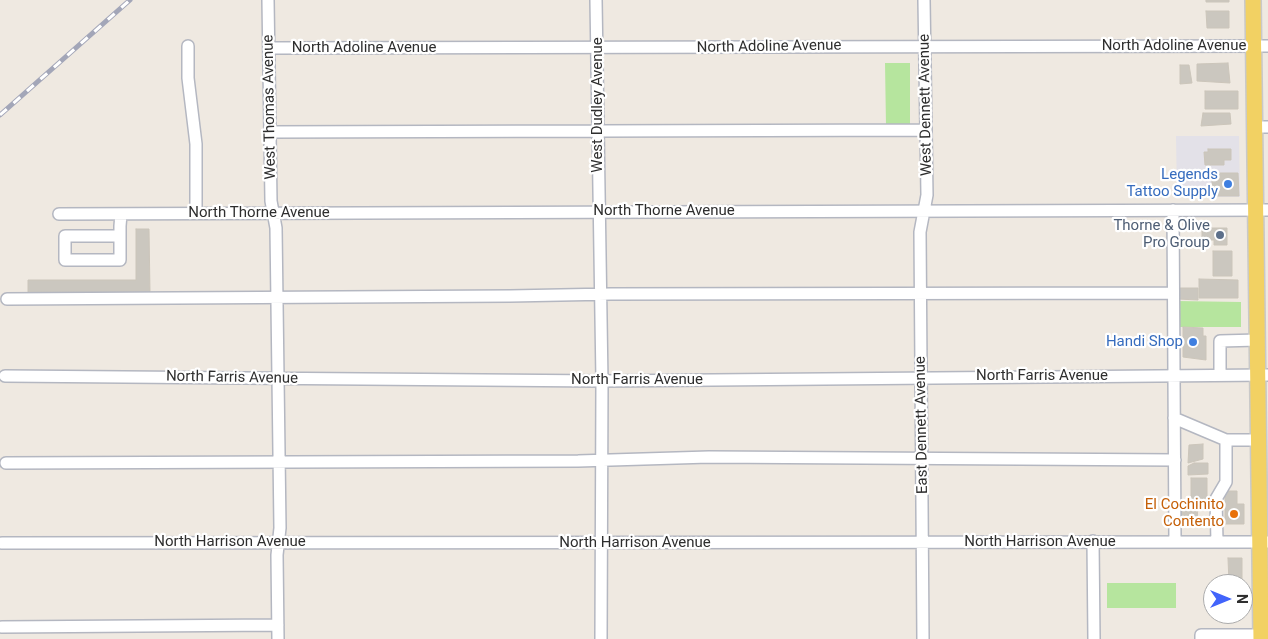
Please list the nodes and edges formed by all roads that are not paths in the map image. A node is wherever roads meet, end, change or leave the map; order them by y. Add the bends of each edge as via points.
1 (268, 0) edge
2 (596, 0) edge
3 (924, 0) edge
4 (1253, 0) edge
5 (188, 46) dead end
6 (925, 46) junction
7 (1261, 46) edge
8 (270, 48) junction
9 (598, 49) junction
10 (1261, 127) edge
11 (926, 130) junction
12 (598, 131) junction
13 (271, 132) junction
14 (1173, 210) junction
15 (1262, 210) edge
16 (598, 211) junction
17 (924, 211) junction
18 (196, 213) junction
19 (59, 214) dead end
20 (121, 214) junction
21 (274, 214) junction
22 (120, 236) junction
23 (1173, 293) junction
24 (920, 294) junction
25 (600, 295) junction
26 (277, 297) junction
27 (7, 299) dead end
28 (1258, 340) junction
29 (1174, 375) junction
30 (1220, 375) junction
31 (1263, 375) edge
32 (5, 376) dead end
33 (921, 377) junction
34 (279, 378) junction
35 (602, 381) junction
36 (1174, 418) junction
37 (1226, 440) junction
38 (1258, 440) junction
39 (922, 458) junction
40 (601, 460) junction
41 (1175, 460) junction
42 (279, 462) junction
43 (6, 463) dead end
44 (279, 541) junction
45 (1093, 541) junction
46 (922, 542) junction
47 (1175, 542) junction
48 (1217, 542) junction
49 (1264, 542) edge
50 (2, 543) dead end
51 (601, 544) junction
52 (278, 625) junction
53 (2, 627) dead end
54 (1261, 637) edge
55 (278, 639) edge
56 (601, 639) edge
57 (923, 639) edge
58 (1094, 639) edge
59 (1201, 639) edge

1 - 8 street, West Thomas Avenue
2 - 9 street, West Dudley Avenue
3 - 6 street, West Dennett Avenue
4 - 7 main road
5 - 18 street via 188,78 196,144
6 - 7 street, North Adoline Avenue
6 - 9 street, North Adoline Avenue
6 - 11 street, West Dennett Avenue
7 - 10 main road
8 - 9 street, North Adoline Avenue
8 - 13 street, West Thomas Avenue
9 - 12 street, West Dudley Avenue
10 - 15 main road
11 - 12 street
11 - 17 street, West Dennett Avenue via 927,195
12 - 13 street
12 - 16 street, West Dudley Avenue
13 - 21 street, West Thomas Avenue via 271,201
14 - 15 street, North Thorne Avenue
14 - 17 street, North Thorne Avenue
14 - 23 street
15 - 28 main road
16 - 17 street, North Thorne Avenue
16 - 21 street, North Thorne Avenue
16 - 25 street, West Dudley Avenue
17 - 24 street, East Dennett Avenue via 920,232
18 - 20 street, North Thorne Avenue
18 - 21 street, North Thorne Avenue
19 - 20 street, North Thorne Avenue
20 - 22 street
21 - 26 street, West Thomas Avenue
22 - 22 street via 120,260 65,260 65,236
23 - 24 street
23 - 29 street
24 - 25 street
24 - 33 street, East Dennett Avenue
25 - 26 street
25 - 35 street, West Dudley Avenue
26 - 27 street
26 - 34 street, West Thomas Avenue
28 - 30 street via 1220,341
28 - 31 main road
29 - 30 street, North Farris Avenue
29 - 33 street, North Farris Avenue
29 - 36 street
30 - 31 street, North Farris Avenue
31 - 38 main road
32 - 34 street, North Farris Avenue
33 - 35 street, North Farris Avenue
33 - 39 street, East Dennett Avenue
34 - 35 street, North Farris Avenue
34 - 42 street, West Thomas Avenue
35 - 40 street, West Dudley Avenue
36 - 37 street
36 - 41 street
37 - 38 street
37 - 48 street via 1226,482 1216,498
38 - 49 main road
39 - 40 street
39 - 41 street
39 - 46 street, East Dennett Avenue
40 - 42 street
40 - 51 street, West Dudley Avenue
41 - 47 street
42 - 43 street
42 - 44 street, West Thomas Avenue
44 - 50 street, North Harrison Avenue
44 - 51 street, North Harrison Avenue
44 - 52 street, West Thomas Avenue
45 - 46 street, North Harrison Avenue
45 - 47 street, North Harrison Avenue
45 - 58 street
46 - 51 street, North Harrison Avenue
46 - 57 street, East Dennett Avenue
47 - 48 street, North Harrison Avenue
48 - 49 street, North Harrison Avenue
49 - 54 main road
51 - 56 street, West Dudley Avenue
52 - 53 street
52 - 55 street, West Thomas Avenue
54 - 59 street via 1200,635

